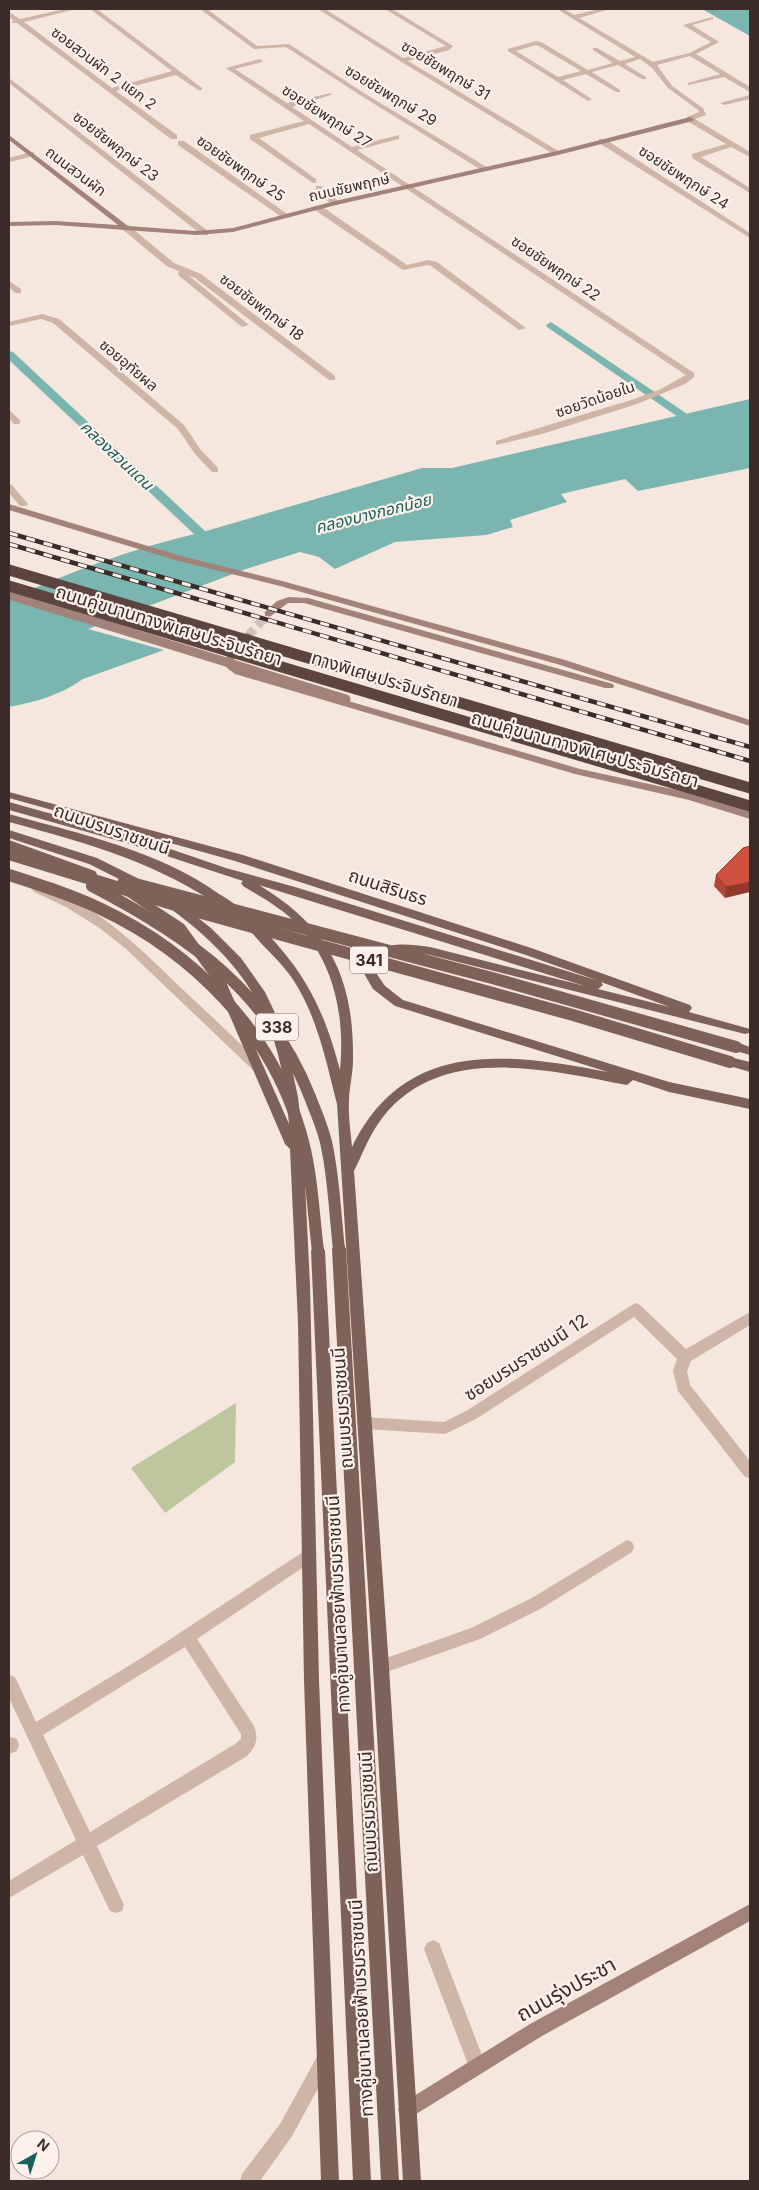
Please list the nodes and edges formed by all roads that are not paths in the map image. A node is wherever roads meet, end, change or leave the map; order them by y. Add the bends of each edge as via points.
1 (45, 9) edge
2 (73, 9) edge
3 (94, 9) edge
4 (203, 9) edge
5 (321, 9) edge
6 (388, 9) edge
7 (560, 9) edge
8 (607, 9) edge
9 (52, 13) junction
10 (9, 14) edge
11 (573, 17) junction
12 (711, 18) dead end
13 (18, 21) junction
14 (9, 23) edge
15 (595, 49) dead end
16 (691, 54) junction
17 (641, 57) junction
18 (402, 60) junction
19 (260, 61) dead end
20 (618, 63) junction
21 (652, 64) junction
22 (178, 72) junction
23 (588, 72) junction
24 (725, 75) junction
25 (644, 78) dead end
26 (9, 80) edge
27 (557, 80) junction
28 (690, 84) dead end
29 (200, 88) dead end
30 (111, 90) junction
31 (750, 90) edge
32 (618, 91) dead end
33 (329, 94) dead end
34 (750, 97) edge
35 (588, 99) dead end
36 (724, 103) dead end
37 (286, 106) junction
38 (690, 119) junction
39 (309, 122) junction
40 (9, 137) edge
41 (174, 137) dead end
42 (396, 137) dead end
43 (602, 141) junction
44 (181, 143) dead end
45 (732, 144) junction
46 (352, 149) junction
47 (558, 153) junction
48 (31, 154) junction
49 (750, 155) edge
50 (9, 160) edge
51 (486, 170) junction
52 (313, 181) dead end
53 (409, 187) junction
54 (319, 188) dead end
55 (750, 191) edge
56 (335, 203) junction
57 (318, 208) junction
58 (286, 216) junction
59 (9, 224) edge
60 (125, 227) junction
61 (206, 233) junction
62 (750, 236) edge
63 (171, 265) junction
64 (9, 283) edge
65 (18, 291) dead end
66 (9, 324) edge
67 (245, 325) dead end
68 (522, 328) dead end
69 (688, 372) joint
70 (332, 378) dead end
71 (9, 413) edge
72 (17, 422) dead end
73 (499, 443) dead end
74 (215, 470) dead end
75 (9, 487) edge
76 (22, 504) dead end
77 (9, 507) edge
78 (9, 570) edge
79 (9, 586) edge
80 (9, 594) edge
81 (268, 614) tunnel mouth
82 (248, 636) tunnel mouth
83 (725, 716) junction
84 (750, 723) edge
85 (750, 788) edge
86 (9, 795) edge
87 (700, 800) junction
88 (9, 806) edge
89 (750, 806) edge
90 (750, 815) edge
91 (9, 818) edge
92 (9, 834) edge
93 (9, 844) edge
94 (9, 854) edge
95 (9, 858) edge
96 (35, 866) junction
97 (222, 871) junction
98 (9, 875) edge
99 (9, 881) edge
100 (748, 1031) edge
101 (750, 1051) edge
102 (750, 1067) edge
103 (260, 1070) junction
104 (669, 1087) junction
105 (343, 1104) junction
106 (750, 1104) edge
107 (298, 1160) junction
108 (348, 1170) junction
109 (750, 1318) edge
110 (685, 1357) junction
111 (364, 1423) junction
112 (750, 1472) edge
113 (627, 1547) dead end
114 (309, 1555) junction
115 (186, 1637) junction
116 (381, 1666) junction
117 (9, 1682) edge
118 (32, 1733) junction
119 (86, 1844) junction
120 (9, 1890) edge
121 (116, 1905) dead end
122 (750, 1912) edge
123 (433, 1949) dead end
124 (325, 2060) junction
125 (477, 2066) junction
126 (407, 2110) junction
127 (249, 2181) edge
128 (330, 2181) edge
129 (362, 2181) edge
130 (390, 2181) edge
131 (412, 2181) edge

1 - 9 street
2 - 9 street
3 - 22 street
4 - 51 street, ซอยชัยพฤกษ์ 29 via 256,48 288,45
5 - 18 street, ซอยชัยพฤกษ์ 31
6 - 18 street via 450,46
7 - 11 street
8 - 11 street
9 - 13 street
10 - 13 street, ซอยสวนผัก 2 แยก 2
11 - 17 street
12 - 16 street via 686,25 716,42
13 - 14 street
13 - 30 street, ซอยสวนผัก 2 แยก 2
15 - 20 street
16 - 21 street
16 - 24 street
17 - 20 street
17 - 21 street
18 - 47 street, ซอยชัยพฤกษ์ 31
19 - 37 street, ซอยชัยพฤกษ์ 27 via 229,68
20 - 23 street
20 - 25 street
21 - 38 street via 660,71 665,83 701,109 703,113
22 - 29 street
22 - 30 street
23 - 27 street
23 - 27 street via 541,44 510,50
23 - 32 street
24 - 28 street
24 - 31 street
26 - 61 street, ซอยชัยพฤกษ์ 23
27 - 35 street
30 - 41 street, ซอยสวนผัก 2 แยก 2
33 - 37 street
34 - 36 street
37 - 39 street, ซอยชัยพฤกษ์ 27
38 - 43 main road, ถนนชัยพฤกษ์
38 - 45 street
39 - 46 street, ซอยชัยพฤกษ์ 27
39 - 52 street via 253,137
40 - 48 main road, ถนนสวนผัก
42 - 46 street
43 - 47 main road, ถนนชัยพฤกษ์
43 - 62 street, ซอยชัยพฤกษ์ 24
44 - 58 street, ซอยชัยพฤกษ์ 25
45 - 49 street
45 - 55 street via 695,156
46 - 53 street, ซอยชัยพฤกษ์ 27
47 - 51 main road, ถนนชัยพฤกษ์
48 - 50 street
48 - 60 main road, ถนนสวนผัก
51 - 53 main road, ถนนชัยพฤกษ์
53 - 56 main road, ถนนชัยพฤกษ์
53 - 69 street, ซอยชัยพฤกษ์ 22
54 - 56 street
56 - 57 main road, ถนนชัยพฤกษ์
57 - 58 main road, ถนนชัยพฤกษ์
57 - 68 street via 406,268 428,262 434,264
58 - 61 main road, ถนนชัยพฤกษ์ via 233,230
59 - 60 main road, ถนนชัยพฤกษ์
60 - 61 main road, ถนนชัยพฤกษ์
60 - 63 street, ซอยชัยพฤกษ์ 18
63 - 67 street, ซอยชัยพฤกษ์ 18
63 - 70 street, ซอยชัยพฤกษ์ 18 via 198,276
64 - 65 street
66 - 74 street, ซอยอุทัยผล via 42,316 56,321 181,427
69 - 73 street, ซอยวัดน้อยใน via 691,375 686,382 658,393
71 - 72 street
75 - 76 street
77 - 83 main road via 178,558 561,662
78 - 85 highway, ทางพิเศษประจิมรัถยา, bridge
79 - 89 highway, ทางพิเศษประจิมรัถยา, bridge
80 - 87 main road, ถนนคู่ขนานทางพิเศษประจิมรัถยา, bridge via 346,698
81 - 83 main road via 280,602 305,600
82 - 87 main road via 229,660 239,672 579,772
83 - 84 main road
86 - 100 main road, ถนนสิรินธร via 239,858 538,955
87 - 90 main road, ถนนคู่ขนานทางพิเศษประจิมรัถยา
88 - 97 main road
91 - 105 main road, ถนนบรมราชชนนี / 338 via 154,863 204,888 251,924 302,984 325,1038
92 - 107 main road, ถนนบรมราชชนนี / 338, bridge via 93,861 196,920 216,940 254,984 277,1027 289,1078
93 - 103 main road via 118,885 180,927 222,985
94 - 102 main road, 341, bridge via 198,912
95 - 96 main road, ทางคู่ขนานลอยฟ้าบรมราชชนนี
96 - 101 main road, bridge via 109,877
96 - 130 main road, ทางคู่ขนานลอยฟ้าบรมราชชนนี, bridge via 89,885 133,907 186,940 232,978 286,1045 301,1073 326,1146 339,1249
97 - 100 main road
97 - 105 main road via 289,908 309,927 327,953 343,998 348,1030
98 - 129 main road, ทางคู่ขนานลอยฟ้าบรมราชชนนี, bridge via 112,913 170,948 209,981 243,1017 265,1050 285,1090 305,1147 318,1251
99 - 103 street via 70,904 102,924 154,968
100 - 104 main road via 430,951 388,950 372,960 368,970 371,979 382,992 399,1003
103 - 107 main road
104 - 106 main road
104 - 108 main road via 524,1063 451,1068 418,1079 384,1107 370,1124
105 - 108 main road, ถนนบรมราชชนนี / 338
107 - 114 main road, ถนนบรมราชชนนี / 338 via 306,1345
108 - 111 main road, ถนนบรมราชชนนี / 338
109 - 110 street
110 - 111 street, ซอยบรมราชชนนี 12 via 636,1309 472,1415 445,1428
110 - 112 street via 680,1371 683,1387
111 - 116 main road, ถนนบรมราชชนนี
113 - 116 street via 537,1603 475,1634
114 - 115 street
114 - 124 main road, ถนนบรมราชชนนี
115 - 118 street
115 - 119 street via 248,1731 248,1744
116 - 126 main road, ถนนบรมราชชนนี
117 - 118 street
118 - 119 street
119 - 120 street
119 - 121 street
122 - 125 main road, ถนนรุ่งประชา
123 - 125 street
124 - 127 street via 286,2130
124 - 128 main road, ถนนบรมราชชนนี
125 - 126 main road, ถนนรุ่งประชา
126 - 131 main road, ถนนบรมราชชนนี

